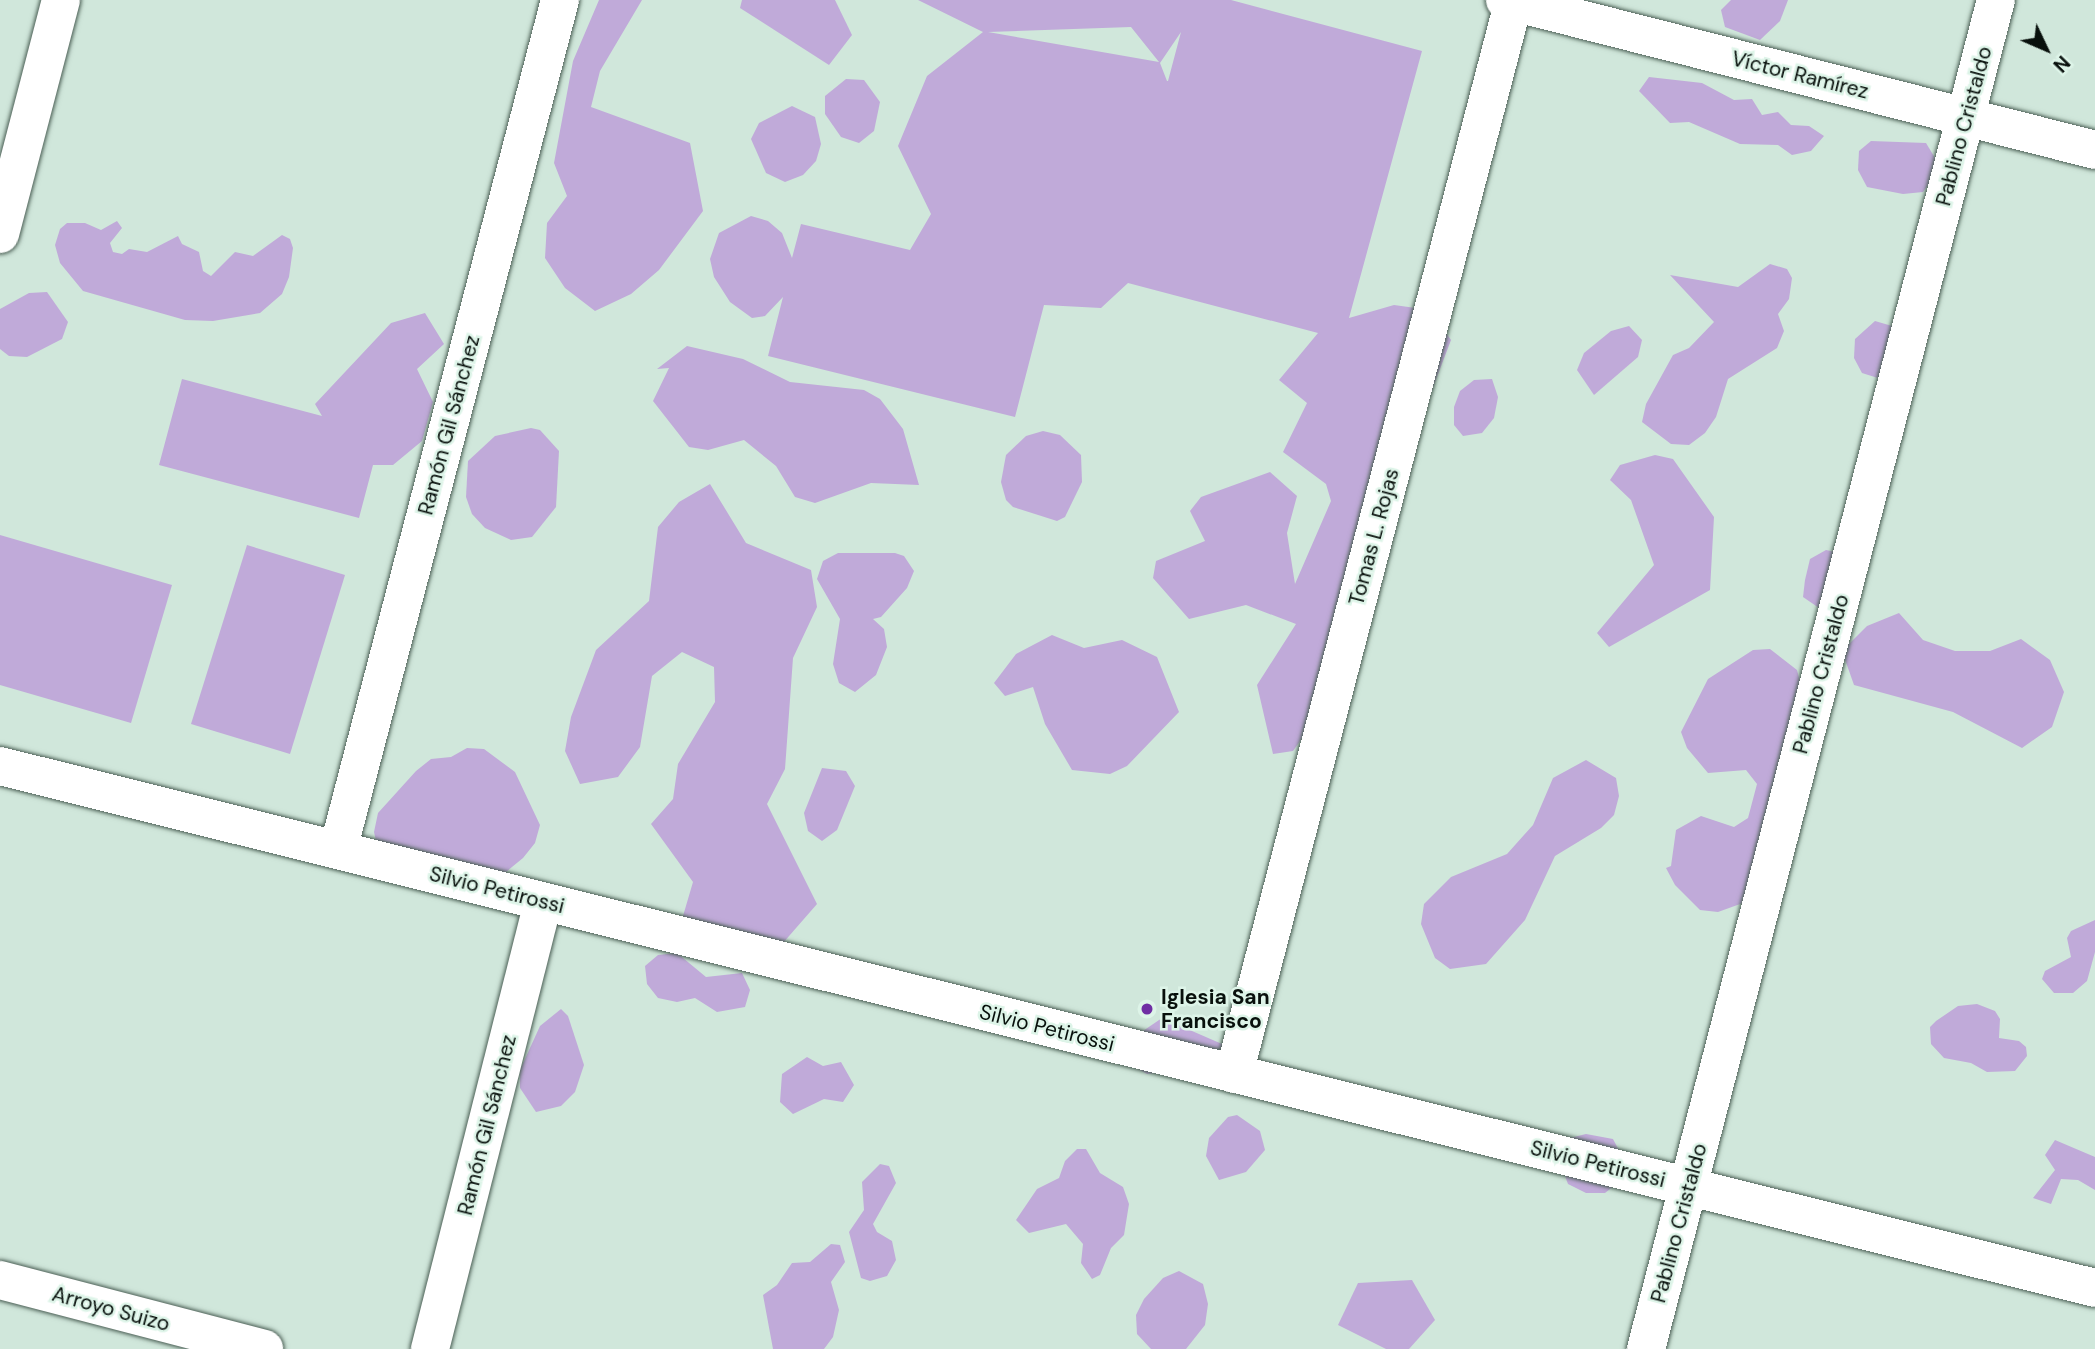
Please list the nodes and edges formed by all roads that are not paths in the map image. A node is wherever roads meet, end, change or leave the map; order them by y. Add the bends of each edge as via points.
1 (61, 0) edge
2 (560, 0) edge
3 (1996, 0) edge
4 (1511, 1) edge
5 (1966, 117) junction
6 (2095, 150) edge
7 (0, 234) edge
8 (0, 766) edge
9 (338, 850) junction
10 (543, 902) junction
11 (1234, 1074) junction
12 (1688, 1187) junction
13 (0, 1280) edge
14 (2095, 1288) edge
15 (264, 1349) edge
16 (430, 1349) edge
17 (1646, 1349) edge

1 - 7 street
2 - 9 street, Ramón Gil Sánchez
3 - 5 street, Pablino Cristaldo
4 - 5 street, Víctor Ramírez
4 - 11 street, Tomas L. Rojas
5 - 6 street, Víctor Ramírez
5 - 12 street, Pablino Cristaldo
8 - 9 street, Silvio Petirossi
9 - 10 street, Silvio Petirossi
10 - 11 street, Silvio Petirossi
10 - 16 street, Ramón Gil Sánchez
11 - 12 street, Silvio Petirossi
12 - 14 street, Silvio Petirossi
12 - 17 street, Pablino Cristaldo
13 - 15 street, Arroyo Suizo

